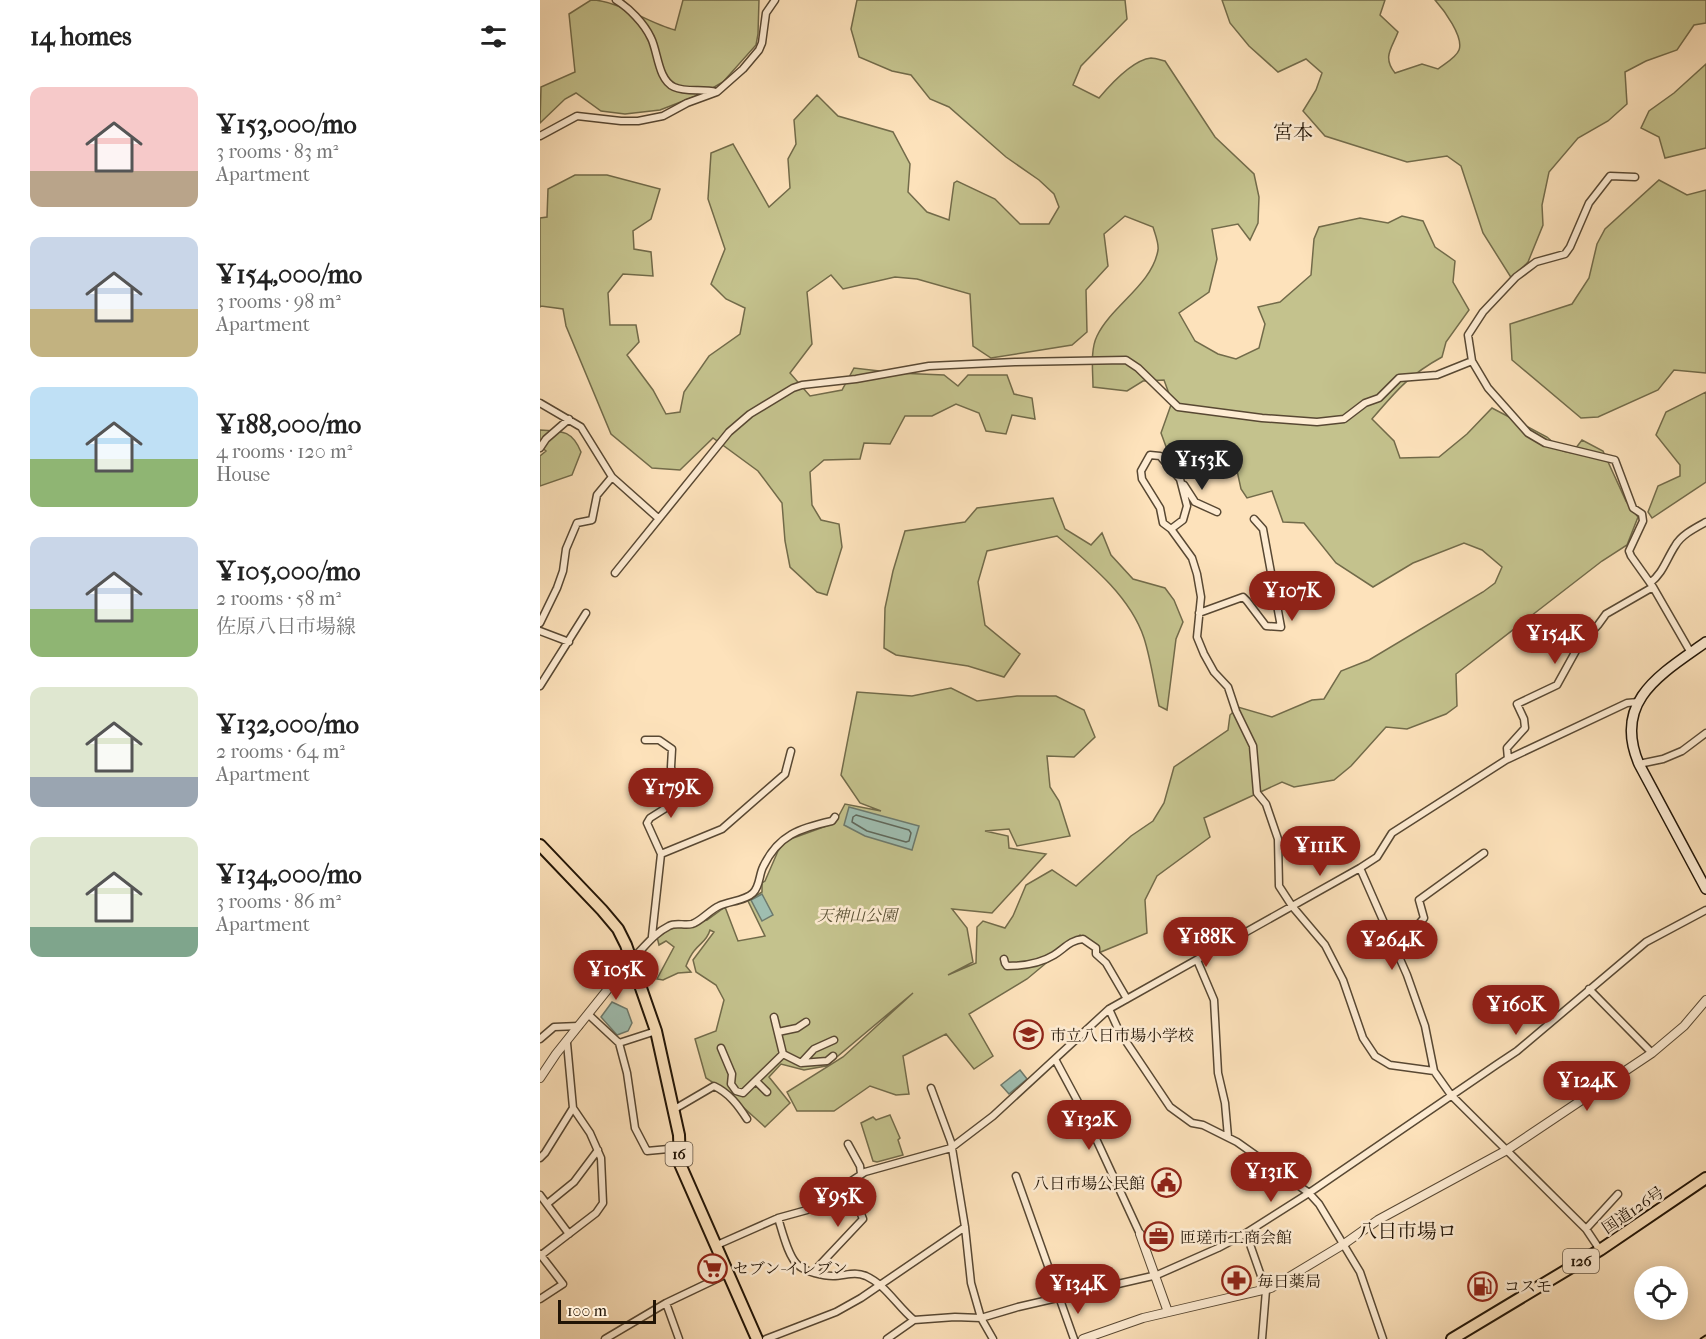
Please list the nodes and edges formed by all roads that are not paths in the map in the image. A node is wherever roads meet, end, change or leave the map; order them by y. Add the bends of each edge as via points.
1 (616, 0) edge
2 (774, 0) edge
3 (717, 92) junction
4 (540, 136) edge
5 (1635, 177) dead end
6 (1472, 361) junction
7 (540, 403) edge
8 (569, 419) junction
9 (540, 448) edge
10 (612, 477) junction
11 (1180, 479) junction
12 (1217, 512) dead end
13 (658, 518) junction
14 (1254, 519) dead end
15 (1706, 522) edge
16 (1171, 529) junction
17 (615, 573) dead end
18 (1651, 585) junction
19 (586, 613) dead end
20 (1199, 613) junction
21 (540, 623) edge
22 (540, 631) edge
23 (569, 642) junction
24 (1706, 642) edge
25 (1691, 653) junction
26 (540, 686) edge
27 (1638, 702) junction
28 (1706, 733) edge
29 (645, 740) dead end
30 (790, 751) dead end
31 (1508, 759) junction
32 (1639, 764) junction
33 (835, 817) dead end
34 (540, 845) edge
35 (1484, 853) dead end
36 (661, 854) junction
37 (1360, 868) junction
38 (1706, 889) edge
39 (1292, 906) junction
40 (1706, 910) edge
41 (652, 936) junction
42 (1396, 950) junction
43 (632, 959) junction
44 (1004, 959) dead end
45 (1197, 960) junction
46 (1589, 988) junction
47 (1127, 999) junction
48 (1706, 1000) edge
49 (1109, 1009) junction
50 (589, 1015) junction
51 (774, 1017) dead end
52 (806, 1022) dead end
53 (579, 1026) junction
54 (656, 1031) junction
55 (778, 1032) junction
56 (540, 1039) edge
57 (834, 1040) dead end
58 (567, 1043) junction
59 (618, 1043) junction
60 (721, 1048) dead end
61 (1652, 1053) junction
62 (783, 1054) junction
63 (833, 1056) dead end
64 (1054, 1059) junction
65 (801, 1063) junction
66 (1434, 1071) junction
67 (540, 1078) edge
68 (757, 1082) junction
69 (931, 1089) dead end
70 (767, 1092) dead end
71 (743, 1093) junction
72 (1451, 1095) junction
73 (737, 1103) junction
74 (573, 1108) junction
75 (673, 1110) junction
76 (747, 1119) dead end
77 (1228, 1137) junction
78 (848, 1144) dead end
79 (679, 1148) junction
80 (951, 1148) junction
81 (598, 1150) junction
82 (1507, 1150) junction
83 (540, 1158) edge
84 (861, 1174) junction
85 (1016, 1176) dead end
86 (1706, 1178) edge
87 (848, 1182) junction
88 (1309, 1193) junction
89 (540, 1194) edge
90 (1618, 1194) dead end
91 (546, 1204) junction
92 (778, 1218) junction
93 (965, 1227) junction
94 (1586, 1229) junction
95 (1246, 1233) junction
96 (569, 1234) junction
97 (1140, 1234) joint
98 (1344, 1244) junction
99 (717, 1245) junction
100 (1600, 1250) junction
101 (540, 1255) edge
102 (813, 1272) junction
103 (729, 1273) junction
104 (1157, 1275) junction
105 (881, 1285) junction
106 (1266, 1290) junction
107 (1060, 1298) junction
108 (540, 1299) edge
109 (666, 1304) junction
110 (1168, 1312) junction
111 (981, 1318) junction
112 (914, 1320) junction
113 (605, 1339) edge
114 (679, 1339) edge
115 (758, 1339) edge
116 (766, 1339) edge
117 (886, 1339) edge
118 (993, 1339) edge
119 (1074, 1339) edge
120 (1083, 1339) edge
121 (1262, 1339) edge
122 (1383, 1339) edge
123 (1452, 1339) edge

1 - 3 street via 650,37 662,74 672,86
2 - 3 street via 765,17 759,50
3 - 4 street via 663,116 638,121 577,116
5 - 6 street via 1610,176 1589,203 1565,254 1536,262 1483,312 1468,335
6 - 13 street via 1437,375 1399,378 1379,398 1344,419 1317,422 1178,407 1126,360 929,366 802,385 750,414 729,432
6 - 18 street via 1488,388 1527,433 1545,443 1615,460 1633,508 1642,514 1630,556
7 - 8 street
8 - 9 street
8 - 10 street via 580,427
10 - 13 street
10 - 21 street via 597,495 592,520 577,523 557,588
11 - 12 street via 1195,502
11 - 16 street via 1187,506 1184,520
11 - 16 street via 1160,456 1150,455 1141,471 1160,508 1163,523
13 - 17 street
14 - 20 street via 1263,529 1281,627 1266,626 1243,597
15 - 18 street via 1681,539
16 - 20 street via 1192,558 1201,597
18 - 25 street
18 - 31 street via 1606,614 1578,647 1557,685 1516,704 1525,728 1507,748
19 - 23 street
20 - 39 street via 1197,637 1214,672 1228,687 1253,746 1257,793 1274,823 1280,886
22 - 23 street
23 - 26 street
24 - 25 main road
25 - 27 main road via 1650,685
27 - 31 street via 1627,703
27 - 32 main road via 1631,735
28 - 32 street via 1682,751
29 - 36 street via 658,740 672,749 677,801 647,823
30 - 36 street via 785,774 722,829
31 - 37 street via 1392,833 1377,857
32 - 38 main road
33 - 41 street via 785,837 762,868 754,892 748,897 717,907 692,924 672,924
34 - 43 main road, 16 via 618,929
35 - 42 street via 1419,900 1424,918
36 - 41 street
37 - 39 street
37 - 42 street
39 - 45 street
39 - 66 street via 1325,945 1343,980 1363,1038 1375,1056 1390,1065
40 - 46 street via 1646,942
41 - 43 street
42 - 66 street via 1425,1026
43 - 50 street
43 - 54 main road, 16
44 - 47 street via 1007,966 1024,965 1053,956 1069,943 1083,939 1096,948 1096,954 1106,963
45 - 47 street
45 - 77 street via 1214,1000 1218,1073
46 - 61 street
46 - 72 street via 1517,1051
47 - 49 street
48 - 61 street via 1684,1026
49 - 64 street
49 - 77 street via 1119,1031 1170,1107 1192,1123
50 - 53 street
50 - 59 street
51 - 55 street
52 - 55 street
53 - 56 street via 554,1027
53 - 58 street
54 - 59 street
54 - 75 main road, 16
55 - 62 street
57 - 65 street via 814,1049
58 - 67 street
58 - 74 street
59 - 79 street via 635,1128 647,1151
60 - 71 street via 732,1074 731,1084
61 - 82 street
62 - 65 street
62 - 68 street
63 - 65 street via 827,1061
64 - 80 street via 993,1116
64 - 97 street via 1085,1115
66 - 72 street
68 - 70 street
68 - 71 street
69 - 80 street
71 - 73 street
72 - 82 street
72 - 88 street
73 - 75 street via 714,1086
73 - 76 street
74 - 81 street
74 - 83 street
75 - 79 main road, 16
77 - 88 street
78 - 84 street
79 - 99 main road, 16 via 680,1164
80 - 84 street
80 - 93 street
81 - 91 street via 574,1182
81 - 96 street via 603,1203 598,1212
82 - 94 street
82 - 98 street via 1378,1220
84 - 87 street
85 - 107 street
86 - 100 main road, 国道126号 / 126
87 - 92 street via 807,1210
87 - 102 street via 863,1219
88 - 95 street
88 - 98 street
89 - 91 street
90 - 94 street
91 - 96 street
92 - 99 street
92 - 102 street via 798,1266
93 - 105 street
93 - 111 street via 971,1283
94 - 100 street
95 - 104 street
95 - 106 street
96 - 101 street
97 - 104 street
98 - 106 street
98 - 122 street via 1360,1272
99 - 103 main road, 16
100 - 123 main road, 国道126号 / 126
101 - 108 street via 563,1284
102 - 105 street via 833,1276 857,1273
103 - 109 street
103 - 115 main road, 16
104 - 107 street
104 - 110 street
105 - 112 street
105 - 116 street via 836,1312
106 - 110 street
106 - 121 street
107 - 111 street
107 - 119 street
109 - 113 street
109 - 114 street
110 - 120 street
111 - 112 street
111 - 118 street
112 - 117 street

